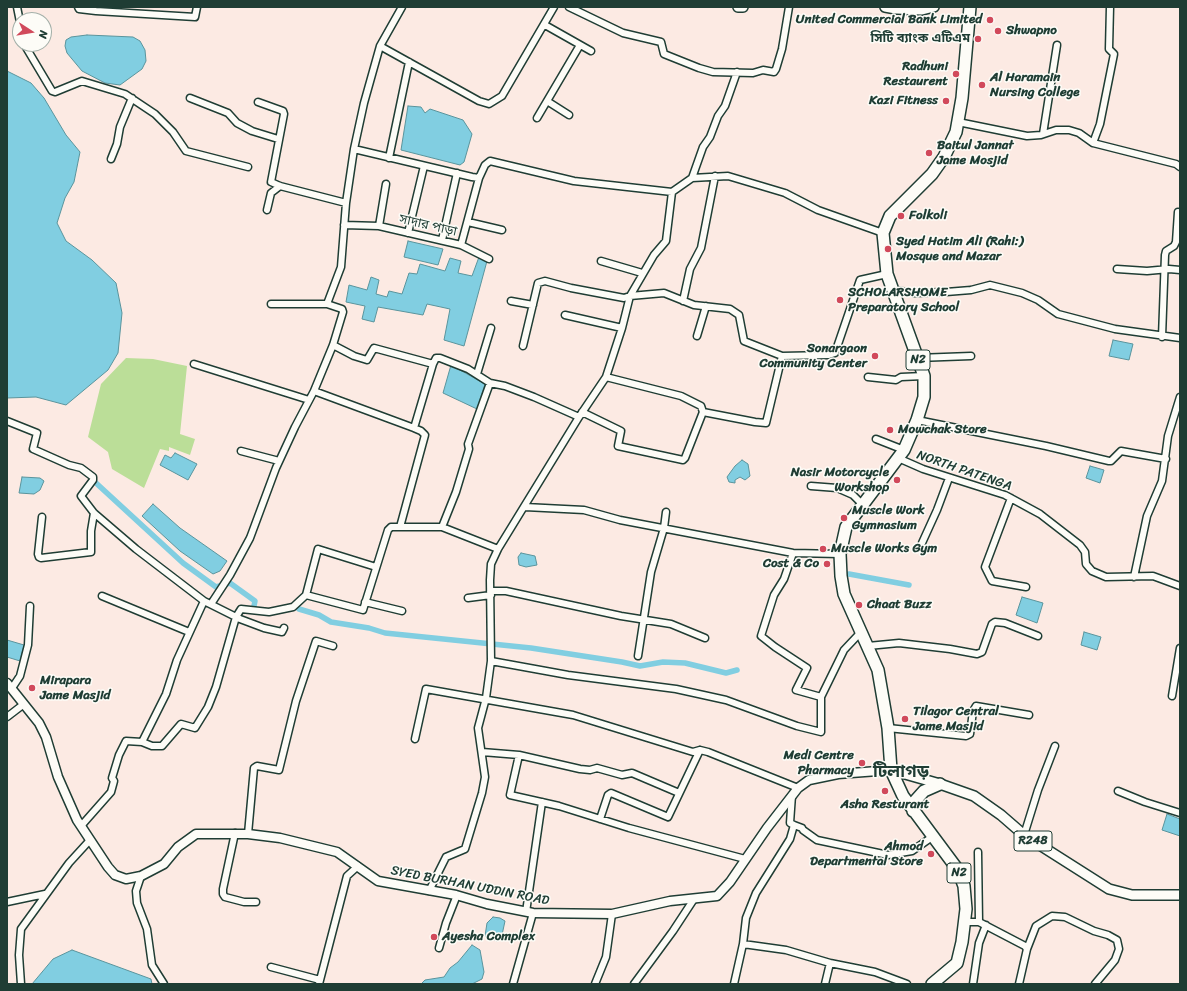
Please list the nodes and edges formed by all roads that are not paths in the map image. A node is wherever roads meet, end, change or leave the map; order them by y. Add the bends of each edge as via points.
1 (78, 7) edge
2 (157, 7) edge
3 (197, 7) edge
4 (402, 7) edge
5 (554, 7) edge
6 (569, 7) edge
7 (738, 7) edge
8 (742, 7) edge
9 (788, 7) edge
10 (885, 7) edge
11 (934, 7) edge
12 (970, 7) edge
13 (1110, 7) edge
14 (158, 15) junction
15 (545, 25) junction
16 (580, 45) junction
17 (1057, 45) dead end
18 (380, 46) junction
19 (591, 51) dead end
20 (29, 52) edge
21 (409, 62) junction
22 (737, 72) junction
23 (132, 98) junction
24 (190, 98) dead end
25 (547, 101) junction
26 (258, 102) dead end
27 (569, 115) dead end
28 (537, 118) dead end
29 (958, 122) junction
30 (1044, 134) junction
31 (278, 139) junction
32 (1093, 143) junction
33 (354, 149) junction
34 (389, 158) junction
35 (111, 159) dead end
36 (424, 166) junction
37 (248, 167) dead end
38 (1180, 167) edge
39 (457, 173) junction
40 (715, 176) junction
41 (479, 178) junction
42 (692, 178) junction
43 (386, 184) dead end
44 (280, 186) junction
45 (672, 192) junction
46 (346, 203) junction
47 (267, 210) dead end
48 (1178, 212) dead end
49 (468, 222) junction
50 (344, 225) junction
51 (379, 226) junction
52 (502, 230) dead end
53 (408, 233) junction
54 (883, 233) junction
55 (442, 240) junction
56 (461, 245) junction
57 (489, 259) dead end
58 (601, 261) dead end
59 (1117, 268) dead end
60 (1164, 270) junction
61 (1180, 270) edge
62 (642, 273) junction
63 (887, 274) junction
64 (892, 290) junction
65 (630, 296) junction
66 (511, 301) dead end
67 (683, 301) junction
68 (271, 304) dead end
69 (328, 304) junction
70 (533, 305) junction
71 (706, 306) junction
72 (565, 315) dead end
73 (491, 328) dead end
74 (622, 328) junction
75 (697, 336) dead end
76 (1162, 336) junction
77 (1180, 338) edge
78 (333, 345) junction
79 (522, 346) dead end
80 (782, 356) junction
81 (971, 356) dead end
82 (917, 358) junction
83 (194, 364) dead end
84 (433, 364) junction
85 (477, 374) junction
86 (868, 376) dead end
87 (924, 376) junction
88 (606, 377) junction
89 (490, 383) junction
90 (314, 391) junction
91 (1180, 397) edge
92 (309, 400) junction
93 (703, 412) junction
94 (581, 414) junction
95 (917, 420) junction
96 (7, 421) edge
97 (414, 428) junction
98 (876, 439) dead end
99 (241, 451) dead end
100 (901, 454) junction
101 (1166, 460) junction
102 (279, 461) junction
103 (949, 478) junction
104 (811, 486) dead end
105 (1011, 498) junction
106 (862, 504) junction
107 (525, 506) junction
108 (666, 512) dead end
109 (94, 513) junction
110 (42, 518) dead end
111 (400, 527) junction
112 (442, 527) junction
113 (664, 528) junction
114 (922, 543) dead end
115 (498, 549) junction
116 (793, 553) junction
117 (840, 554) junction
118 (376, 568) junction
119 (1134, 577) junction
120 (1180, 586) edge
121 (1026, 587) dead end
122 (490, 593) junction
123 (306, 595) junction
124 (102, 596) dead end
125 (468, 598) dead end
126 (204, 601) junction
127 (213, 602) junction
128 (365, 602) junction
129 (30, 606) dead end
130 (402, 611) dead end
131 (236, 617) junction
132 (643, 620) junction
133 (284, 628) dead end
134 (189, 632) junction
135 (861, 632) junction
136 (1038, 636) dead end
137 (705, 638) dead end
138 (333, 646) dead end
139 (868, 646) junction
140 (1180, 648) edge
141 (638, 656) dead end
142 (491, 661) junction
143 (10, 686) edge
144 (1172, 696) dead end
145 (486, 698) junction
146 (821, 698) junction
147 (24, 704) junction
148 (1029, 715) dead end
149 (7, 717) edge
150 (888, 728) junction
151 (415, 739) dead end
152 (142, 742) junction
153 (1055, 746) dead end
154 (700, 750) junction
155 (482, 752) junction
156 (518, 755) junction
157 (891, 770) junction
158 (940, 784) junction
159 (798, 788) junction
160 (1118, 791) dead end
161 (679, 793) junction
162 (792, 796) junction
163 (542, 802) junction
164 (912, 812) junction
165 (1180, 813) edge
166 (600, 819) junction
167 (794, 825) junction
168 (81, 826) junction
169 (235, 833) junction
170 (248, 834) junction
171 (1024, 835) junction
172 (932, 837) junction
173 (90, 840) junction
174 (978, 852) dead end
175 (745, 859) junction
176 (358, 866) junction
177 (141, 876) junction
178 (429, 891) junction
179 (45, 894) junction
180 (457, 895) junction
181 (1180, 896) edge
182 (694, 899) junction
183 (7, 902) edge
184 (256, 902) dead end
185 (530, 913) junction
186 (612, 914) junction
187 (964, 922) junction
188 (979, 922) junction
189 (986, 926) junction
190 (742, 944) junction
191 (438, 948) dead end
192 (1027, 949) junction
193 (830, 963) junction
194 (271, 967) dead end
195 (320, 982) edge
196 (21, 984) edge
197 (164, 984) edge
198 (513, 984) edge
199 (595, 984) edge
200 (634, 984) edge
201 (734, 984) edge
202 (825, 984) edge
203 (907, 984) edge
204 (932, 984) edge
205 (973, 984) edge
206 (1019, 984) edge
207 (1095, 984) edge

1 - 14 street via 96,11
2 - 14 street
3 - 14 street via 195,17
4 - 18 street
5 - 15 street
6 - 22 street via 623,33 661,42 664,54 699,68 713,72
7 - 8 main road
9 - 22 street via 782,49 774,72
10 - 11 main road via 896,10 922,10
12 - 29 highway, N2
13 - 32 street via 1109,49 1114,54 1100,124
15 - 16 street
15 - 21 street via 502,96 489,104
16 - 19 street
16 - 25 street
17 - 30 street
18 - 21 street
18 - 33 street
20 - 23 street via 52,91 82,81
21 - 34 street
22 - 42 street via 725,106 703,147
23 - 35 street
23 - 37 street via 155,114 173,132 186,151
24 - 31 street via 228,113 237,123 252,131
25 - 27 street
25 - 28 street
26 - 31 street via 284,112
29 - 30 street via 1020,135
29 - 54 highway, N2 via 944,157 932,174 890,216
30 - 32 street via 1056,130 1069,130 1079,133
31 - 44 street via 272,182
32 - 38 street
33 - 34 street
33 - 46 street
34 - 36 street
36 - 39 street
36 - 53 street
39 - 41 street
39 - 55 street
40 - 42 street
40 - 54 street via 728,176 785,193 818,210
40 - 67 street via 704,238 699,254 690,269
41 - 45 street, সাদার পাড়া via 485,165 490,161 574,182
41 - 49 street, সাদার পাড়া
42 - 45 street
43 - 51 street
44 - 46 street
44 - 47 street via 271,193
45 - 62 street via 666,241
46 - 50 street
48 - 60 street via 1176,242 1166,251
49 - 52 street
49 - 56 street, সাদার পাড়া
50 - 51 street, সাদার পাড়া
50 - 69 street via 340,267
51 - 53 street, সাদার পাড়া
53 - 55 street, সাদার পাড়া
54 - 63 highway, N2
55 - 56 street, সাদার পাড়া
56 - 57 street
58 - 62 street
59 - 60 street
60 - 61 street
60 - 76 street
62 - 65 street
63 - 64 highway, N2
63 - 80 street via 860,280 835,353
64 - 76 street via 914,293 946,292 990,285 1038,300 1058,314 1115,329
64 - 82 highway, N2
65 - 67 street via 664,293
65 - 70 street via 624,298 545,281 538,283
65 - 74 street
66 - 70 street
67 - 71 street
68 - 69 street
69 - 78 street via 342,309 343,312
70 - 79 street
71 - 75 street
71 - 80 street via 736,311 744,341
72 - 74 street
73 - 85 street
74 - 88 street
76 - 77 street
78 - 84 street via 367,360 374,348
78 - 90 street
80 - 93 street via 766,423
81 - 82 street
82 - 87 highway, N2
83 - 92 street
84 - 85 street via 436,358 440,358
84 - 97 street
85 - 89 street
86 - 87 street via 896,380 901,377
87 - 95 highway, N2 via 924,397
88 - 93 street via 681,396 701,406
88 - 94 street
89 - 94 street
89 - 112 street via 468,444 469,449 456,492
90 - 92 street
90 - 97 street
91 - 101 street via 1168,436
92 - 102 street
93 - 94 street via 683,460 618,446 621,430
94 - 107 street
95 - 100 highway, N2
95 - 101 street via 1109,461 1121,451
96 - 109 street via 37,433 33,449 81,468 93,477 82,496
97 - 111 street via 425,435
98 - 100 street, NORTH PATENGA
99 - 102 street
100 - 103 street, NORTH PATENGA
100 - 106 highway, N2
101 - 119 street via 1162,481 1147,516
102 - 127 street via 250,538
103 - 105 street, NORTH PATENGA
103 - 114 street
104 - 106 street via 837,488 853,495
105 - 119 street, NORTH PATENGA via 1040,514 1080,545 1085,552 1086,564 1092,571 1106,576
105 - 121 street via 986,567 992,581
106 - 117 highway, N2 via 846,527
107 - 113 street via 584,510
107 - 115 street
108 - 113 street
109 - 110 street via 91,552 41,558 38,554
109 - 126 street
111 - 112 street
111 - 118 street via 391,527 388,530
112 - 115 street
113 - 116 street
113 - 132 street via 651,572
115 - 122 street via 491,564
116 - 117 street
116 - 146 street via 784,579 774,595 761,636 807,668 796,690
117 - 135 highway, N2 via 844,594
118 - 123 street via 318,549
118 - 128 street
119 - 120 street, NORTH PATENGA via 1154,576
122 - 125 street
122 - 132 street via 506,591
122 - 142 street
123 - 128 street via 358,610 363,610
123 - 131 street via 293,607 269,612 241,609
124 - 134 street
126 - 127 street
126 - 134 street
127 - 131 street
128 - 130 street
129 - 143 street via 28,645 20,676
131 - 133 street via 264,628 282,632
131 - 152 street via 216,686 208,707 195,728 181,724 162,746
132 - 137 street via 671,624
132 - 141 street
134 - 152 street via 166,694
135 - 139 highway, N2
135 - 146 street via 844,650
136 - 139 street via 1005,623 995,622 982,652 977,654 899,643
138 - 170 street via 316,642 296,701 279,770 257,766 254,768
139 - 150 highway, N2 via 878,670
140 - 144 street
142 - 145 street
142 - 146 street via 568,675 676,689 726,700 818,732 822,730
143 - 147 street, SYED BURHAN UDDIN ROAD
145 - 151 street via 426,689
145 - 154 street via 573,715 693,752
145 - 155 street via 478,728
147 - 149 street
147 - 168 street, SYED BURHAN UDDIN ROAD via 46,737 58,777
148 - 150 street via 976,706 970,734 966,736
150 - 157 highway, N2
152 - 168 street via 126,741 112,778 114,781 111,792
153 - 171 street
154 - 159 street
154 - 161 street
155 - 156 street
155 - 178 street via 485,777 471,834 465,849 446,857
156 - 161 street via 580,769 597,768 622,775 632,773
156 - 163 street via 510,795
157 - 158 main road, R248
157 - 159 street, SYED BURHAN UDDIN ROAD via 838,774 809,780
157 - 164 highway, N2
158 - 164 highway via 924,791 915,801
158 - 171 main road, R248 via 974,796
159 - 162 street, SYED BURHAN UDDIN ROAD
160 - 165 street
161 - 166 street via 670,815 666,817 609,793
162 - 167 street via 790,823
162 - 175 street, SYED BURHAN UDDIN ROAD
163 - 166 street
163 - 185 street
164 - 172 highway, N2
166 - 175 street
167 - 172 street via 817,840 888,855 912,851
167 - 190 street via 790,839 756,893 746,918
168 - 173 street, SYED BURHAN UDDIN ROAD
169 - 170 street, SYED BURHAN UDDIN ROAD
169 - 177 street, SYED BURHAN UDDIN ROAD via 196,834 178,847 164,864
169 - 184 street via 223,894 225,897 244,902
170 - 176 street, SYED BURHAN UDDIN ROAD via 280,838 338,852
171 - 181 main road, R248 via 1109,889 1132,895
172 - 187 highway, N2 via 958,870 964,886
173 - 177 street, SYED BURHAN UDDIN ROAD via 115,876 126,879
173 - 179 street
174 - 188 street
175 - 182 street, SYED BURHAN UDDIN ROAD via 717,896
176 - 178 street, SYED BURHAN UDDIN ROAD via 378,882
176 - 195 street via 347,876
177 - 197 street via 136,890 137,903 147,929 152,965
178 - 180 street, SYED BURHAN UDDIN ROAD
179 - 183 street
179 - 196 street via 21,928
180 - 185 street, SYED BURHAN UDDIN ROAD
180 - 191 street
182 - 186 street, SYED BURHAN UDDIN ROAD via 670,901
182 - 200 street
185 - 186 street, SYED BURHAN UDDIN ROAD
185 - 198 street
186 - 199 street via 606,957
187 - 188 street
187 - 204 highway, N2 via 957,963
188 - 189 street
189 - 192 street via 1022,943
189 - 205 street via 979,943
190 - 193 street via 786,950
190 - 201 street
192 - 206 street
192 - 207 street via 1036,926 1052,916 1066,917 1108,935 1117,940 1119,950 1115,960
193 - 202 street
193 - 203 street via 875,972
194 - 195 street

